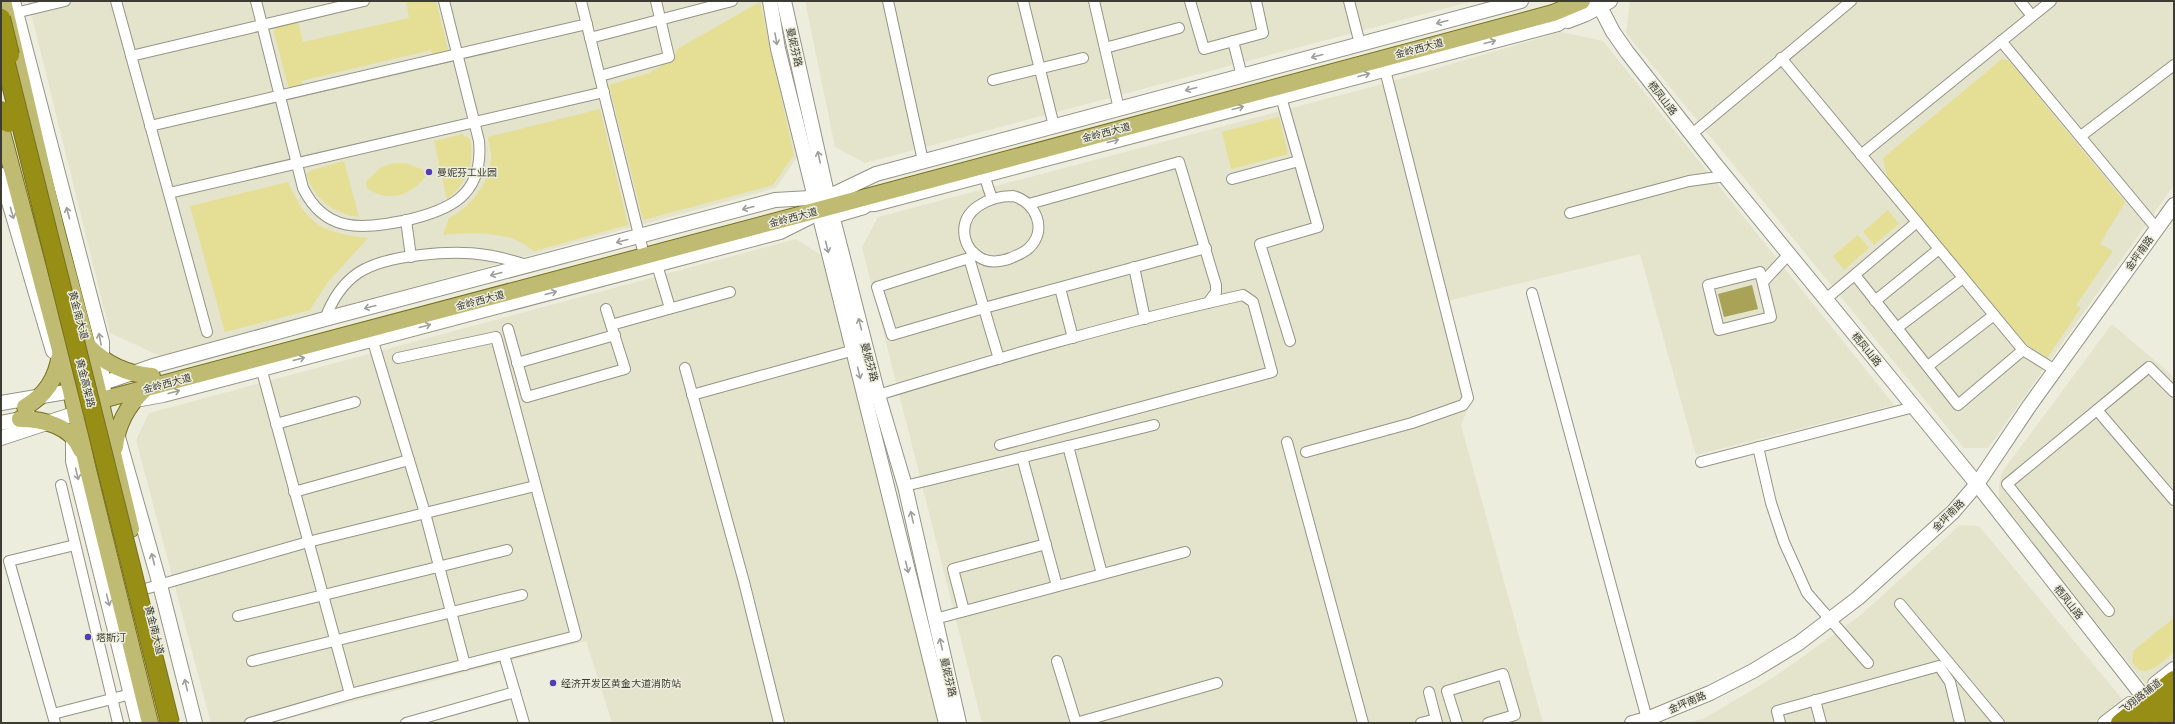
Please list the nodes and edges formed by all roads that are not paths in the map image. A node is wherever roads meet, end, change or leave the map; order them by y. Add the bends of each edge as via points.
1 (3, 1) edge
2 (65, 1) edge
3 (116, 1) edge
4 (256, 1) edge
5 (364, 1) edge
6 (444, 1) edge
7 (581, 1) edge
8 (656, 1) edge
9 (732, 1) edge
10 (770, 1) edge
11 (784, 1) edge
12 (888, 1) edge
13 (1023, 1) edge
14 (1094, 1) edge
15 (1190, 1) edge
16 (1256, 1) edge
17 (1349, 1) edge
18 (1520, 1) edge
19 (1557, 1) edge
20 (1582, 1) edge
21 (1587, 1) edge
22 (1851, 1) edge
23 (2020, 1) edge
24 (2051, 1) edge
25 (714, 3) edge
26 (1602, 3) edge
27 (10, 11) edge
28 (2032, 16) junction
29 (660, 20) junction
30 (587, 24) junction
31 (1558, 24) junction
32 (262, 25) junction
33 (1179, 28) dead end
34 (590, 38) junction
35 (1233, 41) junction
36 (2001, 42) junction
37 (1, 44) edge
38 (1360, 44) junction
39 (1105, 48) junction
40 (458, 55) junction
41 (131, 56) junction
42 (1083, 58) dead end
43 (1781, 58) junction
44 (1040, 68) junction
45 (2172, 69) edge
46 (1385, 70) junction
47 (600, 76) junction
48 (1242, 76) junction
49 (993, 80) dead end
50 (604, 92) junction
51 (1, 95) edge
52 (280, 96) junction
53 (1281, 97) junction
54 (1119, 109) junction
55 (10, 117) edge
56 (474, 122) junction
57 (150, 126) junction
58 (1054, 126) junction
59 (1692, 134) junction
60 (2080, 136) junction
61 (1861, 155) junction
62 (923, 161) junction
63 (1299, 161) junction
64 (297, 163) junction
65 (1, 175) edge
66 (984, 175) junction
67 (1725, 176) junction
68 (1232, 179) dead end
69 (169, 193) junction
70 (992, 199) junction
71 (822, 204) junction
72 (1029, 204) junction
73 (2174, 205) edge
74 (1570, 213) dead end
75 (406, 220) junction
76 (1917, 222) junction
77 (56, 229) junction
78 (2157, 229) junction
79 (29, 237) junction
80 (641, 242) junction
81 (1206, 248) junction
82 (1939, 249) junction
83 (1789, 254) junction
84 (972, 256) junction
85 (411, 257) junction
86 (657, 265) junction
87 (527, 266) junction
88 (1134, 267) junction
89 (1855, 275) junction
90 (1963, 278) junction
91 (1763, 282) junction
92 (1060, 288) junction
93 (730, 292) dead end
94 (1532, 293) dead end
95 (1826, 299) junction
96 (1875, 301) junction
97 (1208, 303) junction
98 (670, 308) junction
99 (984, 308) junction
100 (606, 309) dead end
101 (1994, 315) junction
102 (1145, 318) junction
103 (325, 319) junction
104 (611, 325) junction
105 (1897, 328) junction
106 (508, 329) dead end
107 (207, 332) dead end
108 (371, 334) junction
109 (615, 335) junction
110 (1073, 338) junction
111 (1290, 342) dead end
112 (87, 346) junction
113 (860, 348) junction
114 (2023, 350) junction
115 (398, 358) dead end
116 (102, 359) junction
117 (998, 359) junction
118 (59, 360) junction
119 (517, 363) junction
120 (259, 364) junction
121 (1928, 366) junction
122 (685, 368) dead end
123 (2055, 370) junction
124 (132, 373) junction
125 (144, 388) junction
126 (2174, 392) edge
127 (102, 394) junction
128 (692, 395) junction
129 (878, 395) junction
130 (41, 396) junction
131 (71, 402) junction
132 (355, 402) dead end
133 (1, 403) edge
134 (1914, 407) junction
135 (2097, 410) junction
136 (1, 413) edge
137 (23, 413) junction
138 (46, 422) junction
139 (1, 423) edge
140 (276, 424) junction
141 (1154, 424) dead end
142 (117, 432) junction
143 (73, 436) junction
144 (1, 438) edge
145 (1287, 442) dead end
146 (1000, 445) dead end
147 (1068, 446) junction
148 (1758, 447) junction
149 (1306, 452) dead end
150 (1022, 457) junction
151 (114, 459) junction
152 (409, 460) junction
153 (1701, 462) dead end
154 (87, 466) junction
155 (1977, 484) junction
156 (61, 485) dead end
157 (535, 486) junction
158 (904, 486) junction
159 (294, 492) junction
160 (2174, 500) edge
161 (425, 513) junction
162 (308, 542) junction
163 (1046, 544) junction
164 (76, 545) junction
165 (507, 550) dead end
166 (1185, 552) dead end
167 (5, 563) edge
168 (439, 566) junction
169 (1102, 574) junction
170 (1057, 586) junction
171 (152, 587) junction
172 (322, 595) junction
173 (522, 595) dead end
174 (1900, 604) dead end
175 (964, 611) junction
176 (2109, 611) dead end
177 (451, 612) junction
178 (238, 616) dead end
179 (935, 619) junction
180 (1830, 619) junction
181 (335, 641) junction
182 (504, 655) junction
183 (1057, 661) dead end
184 (252, 662) dead end
185 (1868, 663) dead end
186 (466, 665) junction
187 (2174, 669) edge
188 (2174, 680) edge
189 (1217, 683) dead end
190 (2174, 688) edge
191 (515, 692) junction
192 (1428, 692) dead end
193 (131, 694) junction
194 (350, 694) junction
195 (2142, 695) junction
196 (112, 698) junction
197 (2174, 698) edge
198 (1815, 700) junction
199 (2174, 718) edge
200 (54, 719) edge
201 (1107, 719) edge
202 (1647, 719) junction
203 (1437, 721) edge
204 (118, 723) edge
205 (138, 723) edge
206 (150, 723) edge
207 (159, 723) edge
208 (170, 723) edge
209 (179, 723) edge
210 (195, 723) edge
211 (250, 723) edge
212 (406, 723) edge
213 (524, 723) edge
214 (779, 723) edge
215 (946, 723) edge
216 (959, 723) edge
217 (1363, 723) edge
218 (1421, 723) edge
219 (1457, 723) edge
220 (1488, 723) edge
221 (1632, 723) edge
222 (1780, 723) edge
223 (1821, 723) edge
224 (1960, 723) edge
225 (1999, 723) edge
226 (2106, 723) edge
227 (2120, 723) edge
228 (2130, 723) edge
229 (2142, 723) edge
230 (2168, 723) edge

1 - 55 main road, 黄金南大道
2 - 27 street
3 - 41 street
4 - 32 street
5 - 32 street
6 - 40 street
7 - 30 street
8 - 29 street
9 - 25 street
10 -> 71 street, 曼妮芬路 via 778,49
71 -> 11 street, 曼妮芬路
12 - 62 street
13 - 44 street
14 - 39 street
15 - 35 street via 1204,49
16 - 35 street via 1263,33
17 - 38 street
18 -> 38 street
19 - 71 main road, 金岭西大道
20 - 71 main road, 金岭西大道 via 1553,13
21 - 31 street
22 - 43 street
23 - 28 street
24 - 28 street
25 - 29 street
26 - 31 street
26 - 59 street, 栖凤山路 via 1613,32
27 - 55 highway, bridge via 15,75
116 -> 27 street via 102,342
28 - 36 street
29 - 34 street
29 - 47 street via 669,57
30 - 34 street
30 - 40 street
46 -> 31 street
32 - 41 street
32 - 52 street
33 - 39 street
34 - 47 street
35 - 48 street
36 - 60 street
36 - 61 street
37 - 55 highway, 黄金高架路, bridge
38 -> 48 street
39 - 54 street
40 - 52 street
40 - 56 street
41 - 57 street
42 - 44 street
43 - 59 street
43 - 61 street
44 - 49 street
44 - 58 street
45 - 60 street
53 -> 46 street
46 - 149 street via 1468,398 1463,405 1412,423
47 - 50 street
48 -> 54 street
50 - 56 street
50 - 80 street
51 - 55 highway, 黄金高架路, bridge
52 - 57 street
52 - 64 street
53 - 63 street
66 -> 53 street
54 - 58 street
55 - 77 main road, 黄金南大道
55 - 79 main road, 黄金南大道
55 - 207 highway, 黄金高架路
55 - 208 highway, 黄金高架路, bridge
56 - 64 street
56 - 75 street via 480,158 476,175 467,190 448,208 431,215
57 - 69 street
58 - 62 street
59 - 67 street, 栖凤山路
60 - 78 street
61 - 76 street
62 - 71 street via 876,174
63 - 68 street
63 - 111 street via 1318,227 1260,244
64 - 69 street
64 - 75 street via 303,188 309,198 322,213 334,220 347,225 365,227
65 -> 118 street
66 - 70 street
66 - 71 street via 875,204
67 - 74 street via 1689,181
67 - 83 street, 栖凤山路
69 - 107 street
70 - 72 street via 1013,196
70 - 84 street via 978,206 966,221 965,239
71 - 80 main road, 金岭西大道
71 -> 80 street via 775,200
71 - 86 street via 780,232
71 - 108 main road, 金岭西大道
71 - 113 street, 曼妮芬路
72 - 81 street via 1179,162
72 - 84 street via 1037,216 1039,227 1036,239 1029,248 1019,255 998,262
73 - 78 street, 金坪南路
75 - 85 street
76 - 82 street
76 - 89 street
77 - 79 main road
77 - 112 main road, 黄金南大道
78 - 123 street, 金坪南路
79 - 118 main road, 黄金南大道
80 -> 87 street
80 - 125 main road, 金岭西大道
81 - 88 street
81 - 97 street via 1216,284 1216,292
82 - 90 street
82 - 96 street
83 - 91 street
83 - 95 street, 栖凤山路
84 - 99 street
84 - 99 street via 877,287 892,336
85 - 87 street via 472,253 500,257
85 - 103 street via 383,262 358,273 338,293
86 - 98 street
108 -> 86 street
87 -> 103 street
88 - 92 street
88 - 102 street
89 - 95 street
89 - 96 street
90 - 101 street
90 - 105 street
91 - 91 street via 1772,317 1719,330 1708,285 1760,272
92 - 99 street
92 - 110 street
93 - 98 street
94 - 202 street
95 - 134 street, 栖凤山路
96 - 105 street
97 - 102 street
97 - 146 street via 1243,295 1253,302 1272,372
98 - 104 street
99 - 117 street
100 - 104 street
101 - 114 street
101 - 121 street
102 - 110 street
103 - 124 street
104 - 109 street
105 - 121 street
106 - 119 street
120 -> 108 main road, 金岭西大道
108 - 152 street
109 - 119 street
109 - 119 street via 625,369 527,397
110 - 117 street
112 - 116 main road
112 - 127 main road, 黄金南大道
113 - 128 street
113 - 129 street, 曼妮芬路
113 -> 215 street, 曼妮芬路
114 - 121 street via 1958,404
114 - 123 street
115 - 157 street via 496,337
116 - 124 main road
116 - 127 street
117 - 129 street
118 - 130 main road via 52,383
118 - 131 main road, 黄金南大道
125 -> 120 main road, 金岭西大道
120 - 140 street
122 - 128 street
123 - 155 street, 金坪南路
124 - 125 main road
124 - 127 street
125 - 127 main road, 金岭西大道
125 - 142 main road via 123,417
126 - 135 street via 2149,367
127 - 131 main road, 金岭西大道
127 - 142 street
127 - 151 main road, 黄金南大道
128 - 214 street via 744,582
129 - 158 street, 曼妮芬路
130 - 131 street
130 - 133 street
130 - 137 main road
131 - 137 street, 金岭西大道
131 - 138 street
131 - 143 street
131 - 154 main road, 黄金南大道
132 - 140 street
134 - 148 street
134 - 155 street, 栖凤山路
135 - 160 street
135 - 176 street via 2007,484
136 - 137 street, 金岭西大道
137 - 138 main road
137 - 139 street, 金岭西大道
138 - 143 main road
138 - 144 street
140 - 159 street
141 - 147 street
142 - 151 main road
171 -> 142 street
143 - 154 main road
143 -> 193 street via 74,461
145 - 217 street
147 - 150 street
147 - 169 street
148 - 153 street
148 - 180 street via 1771,503 1784,542 1807,593
150 - 158 street
150 - 163 street
151 - 171 main road, 黄金南大道
152 - 159 street
152 - 161 street
154 - 206 main road, 黄金南大道
155 - 180 street, 金坪南路 via 1947,517 1864,593
155 - 195 street, 栖凤山路
156 - 164 street
157 - 161 street
157 - 182 street via 576,636
179 -> 158 street, 曼妮芬路
159 - 162 street
161 - 162 street
161 - 168 street
162 - 171 street
162 - 172 street
163 - 170 street
163 - 175 street via 953,569
164 - 167 street
164 - 196 street
165 - 168 street
166 - 169 street
167 - 200 street
168 - 172 street
168 - 177 street
169 - 170 street
170 - 175 street
171 - 209 main road, 黄金南大道
210 -> 171 street
172 - 178 street
172 - 181 street
173 - 177 street
174 - 225 street
175 - 179 street
177 - 181 street
177 - 186 street
216 -> 179 street, 曼妮芬路
180 - 185 street
180 - 202 street, 金坪南路 via 1799,643 1753,671 1710,693
181 - 184 street
181 - 194 street
182 - 186 street
182 - 191 street
183 - 201 street via 1076,723
186 - 194 street
187 - 195 street, 飞翔路辅道
188 - 227 highway
189 - 201 street
190 - 228 main road
191 - 212 street
191 - 213 street
192 - 203 street
193 - 196 street
193 - 205 street
194 - 211 street
195 - 226 street, 飞翔路辅道
196 - 200 street
196 - 204 street
197 - 229 highway
198 - 222 street via 1777,711
198 - 223 street
198 - 224 street via 1939,666 1950,682
199 - 230 highway
202 - 221 street, 金坪南路
203 - 218 street
219 - 220 street via 1447,691 1502,674 1515,715

